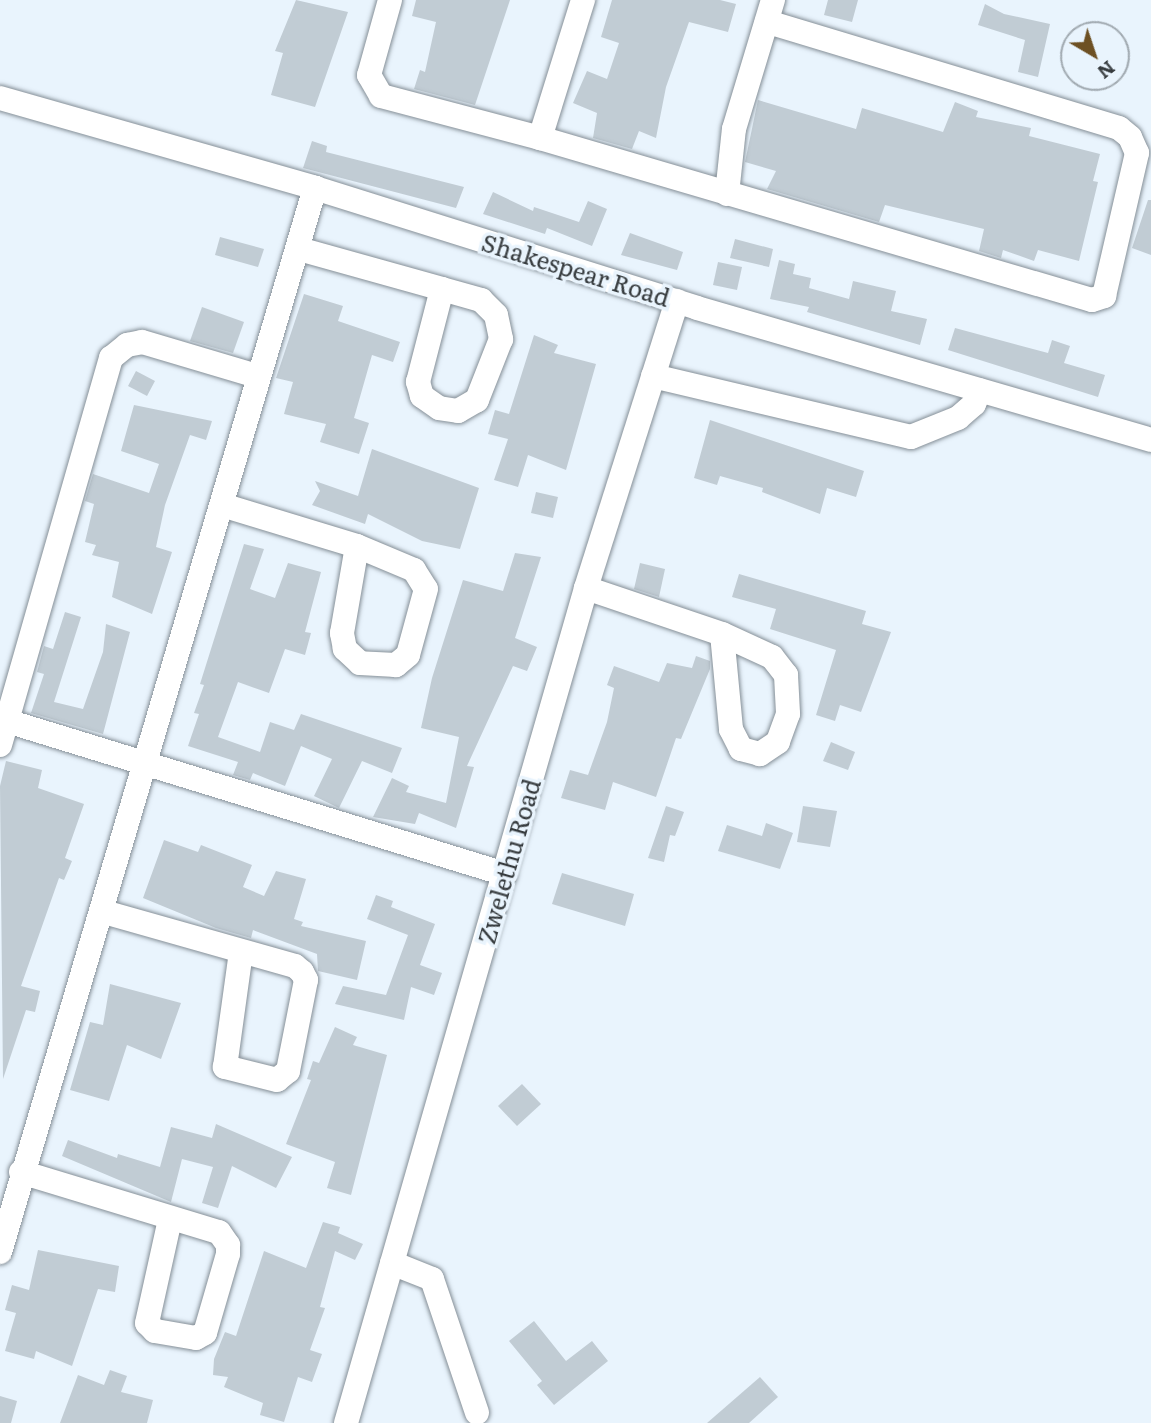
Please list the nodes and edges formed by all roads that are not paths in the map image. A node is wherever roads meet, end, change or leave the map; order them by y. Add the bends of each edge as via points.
1 (390, 0) edge
2 (583, 0) edge
3 (770, 11) edge
4 (0, 98) edge
5 (540, 138) junction
6 (315, 188) junction
7 (727, 194) junction
8 (299, 249) junction
9 (442, 289) junction
10 (677, 301) junction
11 (257, 376) junction
12 (653, 376) junction
13 (980, 390) junction
14 (1151, 440) edge
15 (222, 505) junction
16 (358, 547) junction
17 (586, 588) junction
18 (722, 634) junction
19 (7, 721) junction
20 (0, 745) edge
21 (144, 760) junction
22 (505, 874) junction
23 (104, 912) junction
24 (241, 952) junction
25 (21, 1172) junction
26 (170, 1219) junction
27 (0, 1251) edge
28 (392, 1262) junction
29 (477, 1413) dead end
30 (346, 1423) edge

1 - 5 street via 369,75 381,96
2 - 5 street
3 - 7 street via 734,129
3 - 7 street via 1119,128 1130,137 1137,153 1107,290 1092,300
4 - 6 street, Shakespear Road
5 - 7 street
6 - 8 street
6 - 10 street, Shakespear Road
8 - 9 street
8 - 11 street
9 - 9 street via 481,300 496,315 501,339 477,400 458,411 430,402 422,396 418,382
10 - 12 street, Zwelethu Road
10 - 13 street, Shakespear Road
11 - 15 street
11 - 19 street via 142,342 127,345 111,358
12 - 13 street via 911,437 958,418 974,404
12 - 17 street, Zwelethu Road
13 - 14 street, Shakespear Road
15 - 16 street
15 - 21 street
16 - 16 street via 414,570 426,589 408,655 397,665 360,663 345,649 342,633
17 - 18 street
17 - 22 street, Zwelethu Road
18 - 18 street via 770,655 786,675 784,731 778,742 760,754 741,749 731,729
19 - 20 street
19 - 21 street
21 - 22 street
21 - 23 street
22 - 28 street, Zwelethu Road
23 - 24 street
23 - 25 street
24 - 24 street via 295,966 306,980 288,1071 277,1080 225,1066
25 - 26 street
25 - 27 street
26 - 26 street via 219,1232 228,1245 207,1328 196,1338 155,1331 147,1322
28 - 29 street via 432,1279
28 - 30 street, Zwelethu Road

